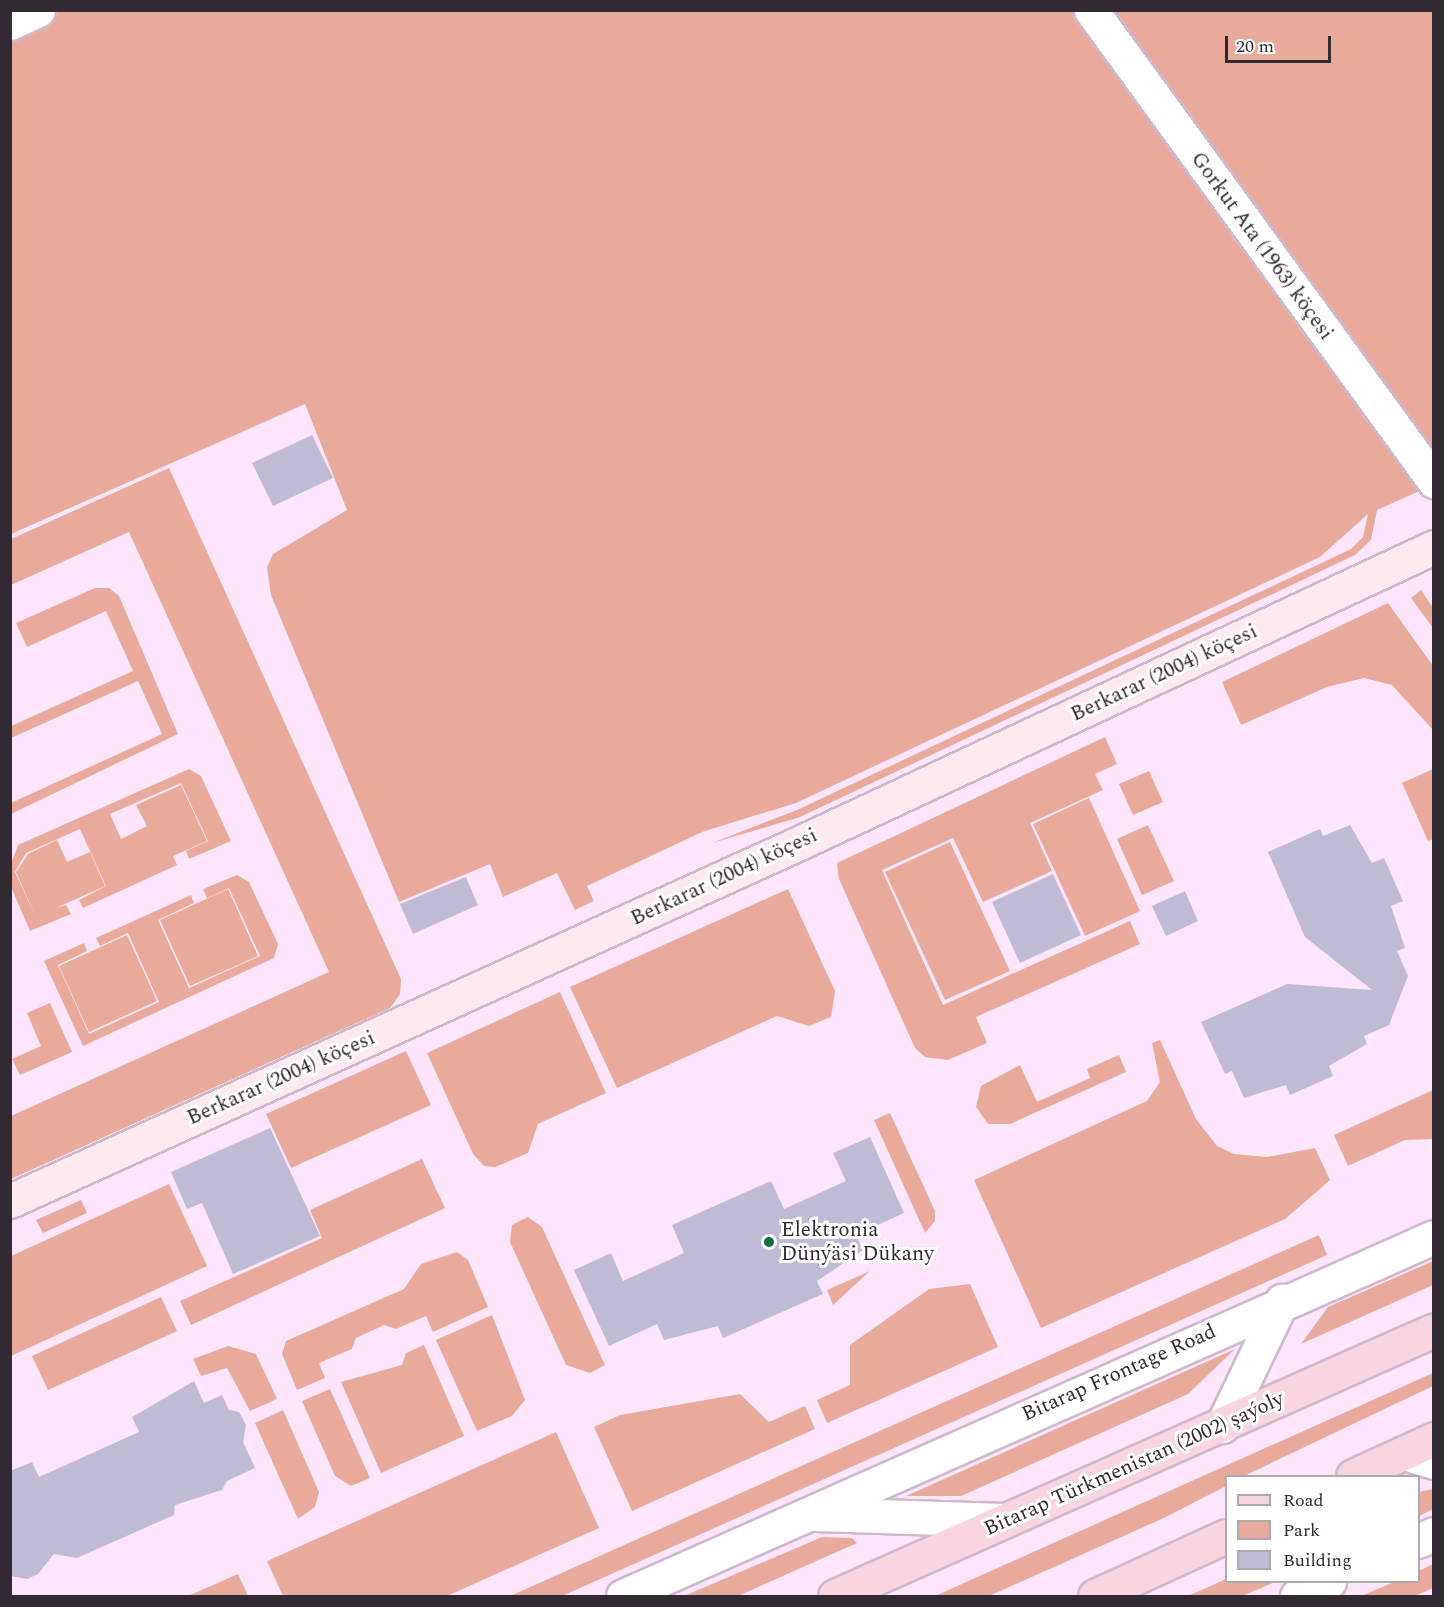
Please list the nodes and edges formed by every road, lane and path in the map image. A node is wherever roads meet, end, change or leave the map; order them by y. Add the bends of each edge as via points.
1 (38, 10) edge
2 (1091, 10) edge
3 (10, 24) edge
4 (1434, 482) edge
5 (1434, 547) edge
6 (10, 1200) edge
7 (1434, 1237) edge
8 (1282, 1301) junction
9 (1434, 1330) edge
10 (1222, 1426) junction
11 (1434, 1439) edge
12 (1419, 1457) edge
13 (1356, 1475) edge
14 (807, 1514) junction
15 (1005, 1520) junction
16 (1434, 1534) edge
17 (1225, 1537) edge
18 (1420, 1541) edge
19 (1325, 1583) edge
20 (1140, 1585) edge
21 (623, 1596) edge
22 (835, 1596) edge
23 (1095, 1596) edge
24 (1297, 1596) edge

1 - 3 street
2 - 4 street, Gorkut Ata (1963) köçesi
5 - 6 street, Berkarar (2004) köçesi via 808,839
7 - 8 street, Bitarap Frontage Road
8 - 10 street
8 - 14 street, Bitarap Frontage Road
9 - 10 main road, Bitarap Türkmenistan (2002) şaýoly
10 - 15 main road, Bitarap Türkmenistan (2002) şaýoly
11 - 12 main road
12 - 13 main road
14 - 15 street, Bitarap Frontage Road
14 - 21 street, Bitarap Frontage Road
15 - 22 main road, Bitarap Türkmenistan (2002) şaýoly
16 - 18 street
17 - 20 main road
19 - 24 street
20 - 23 main road

